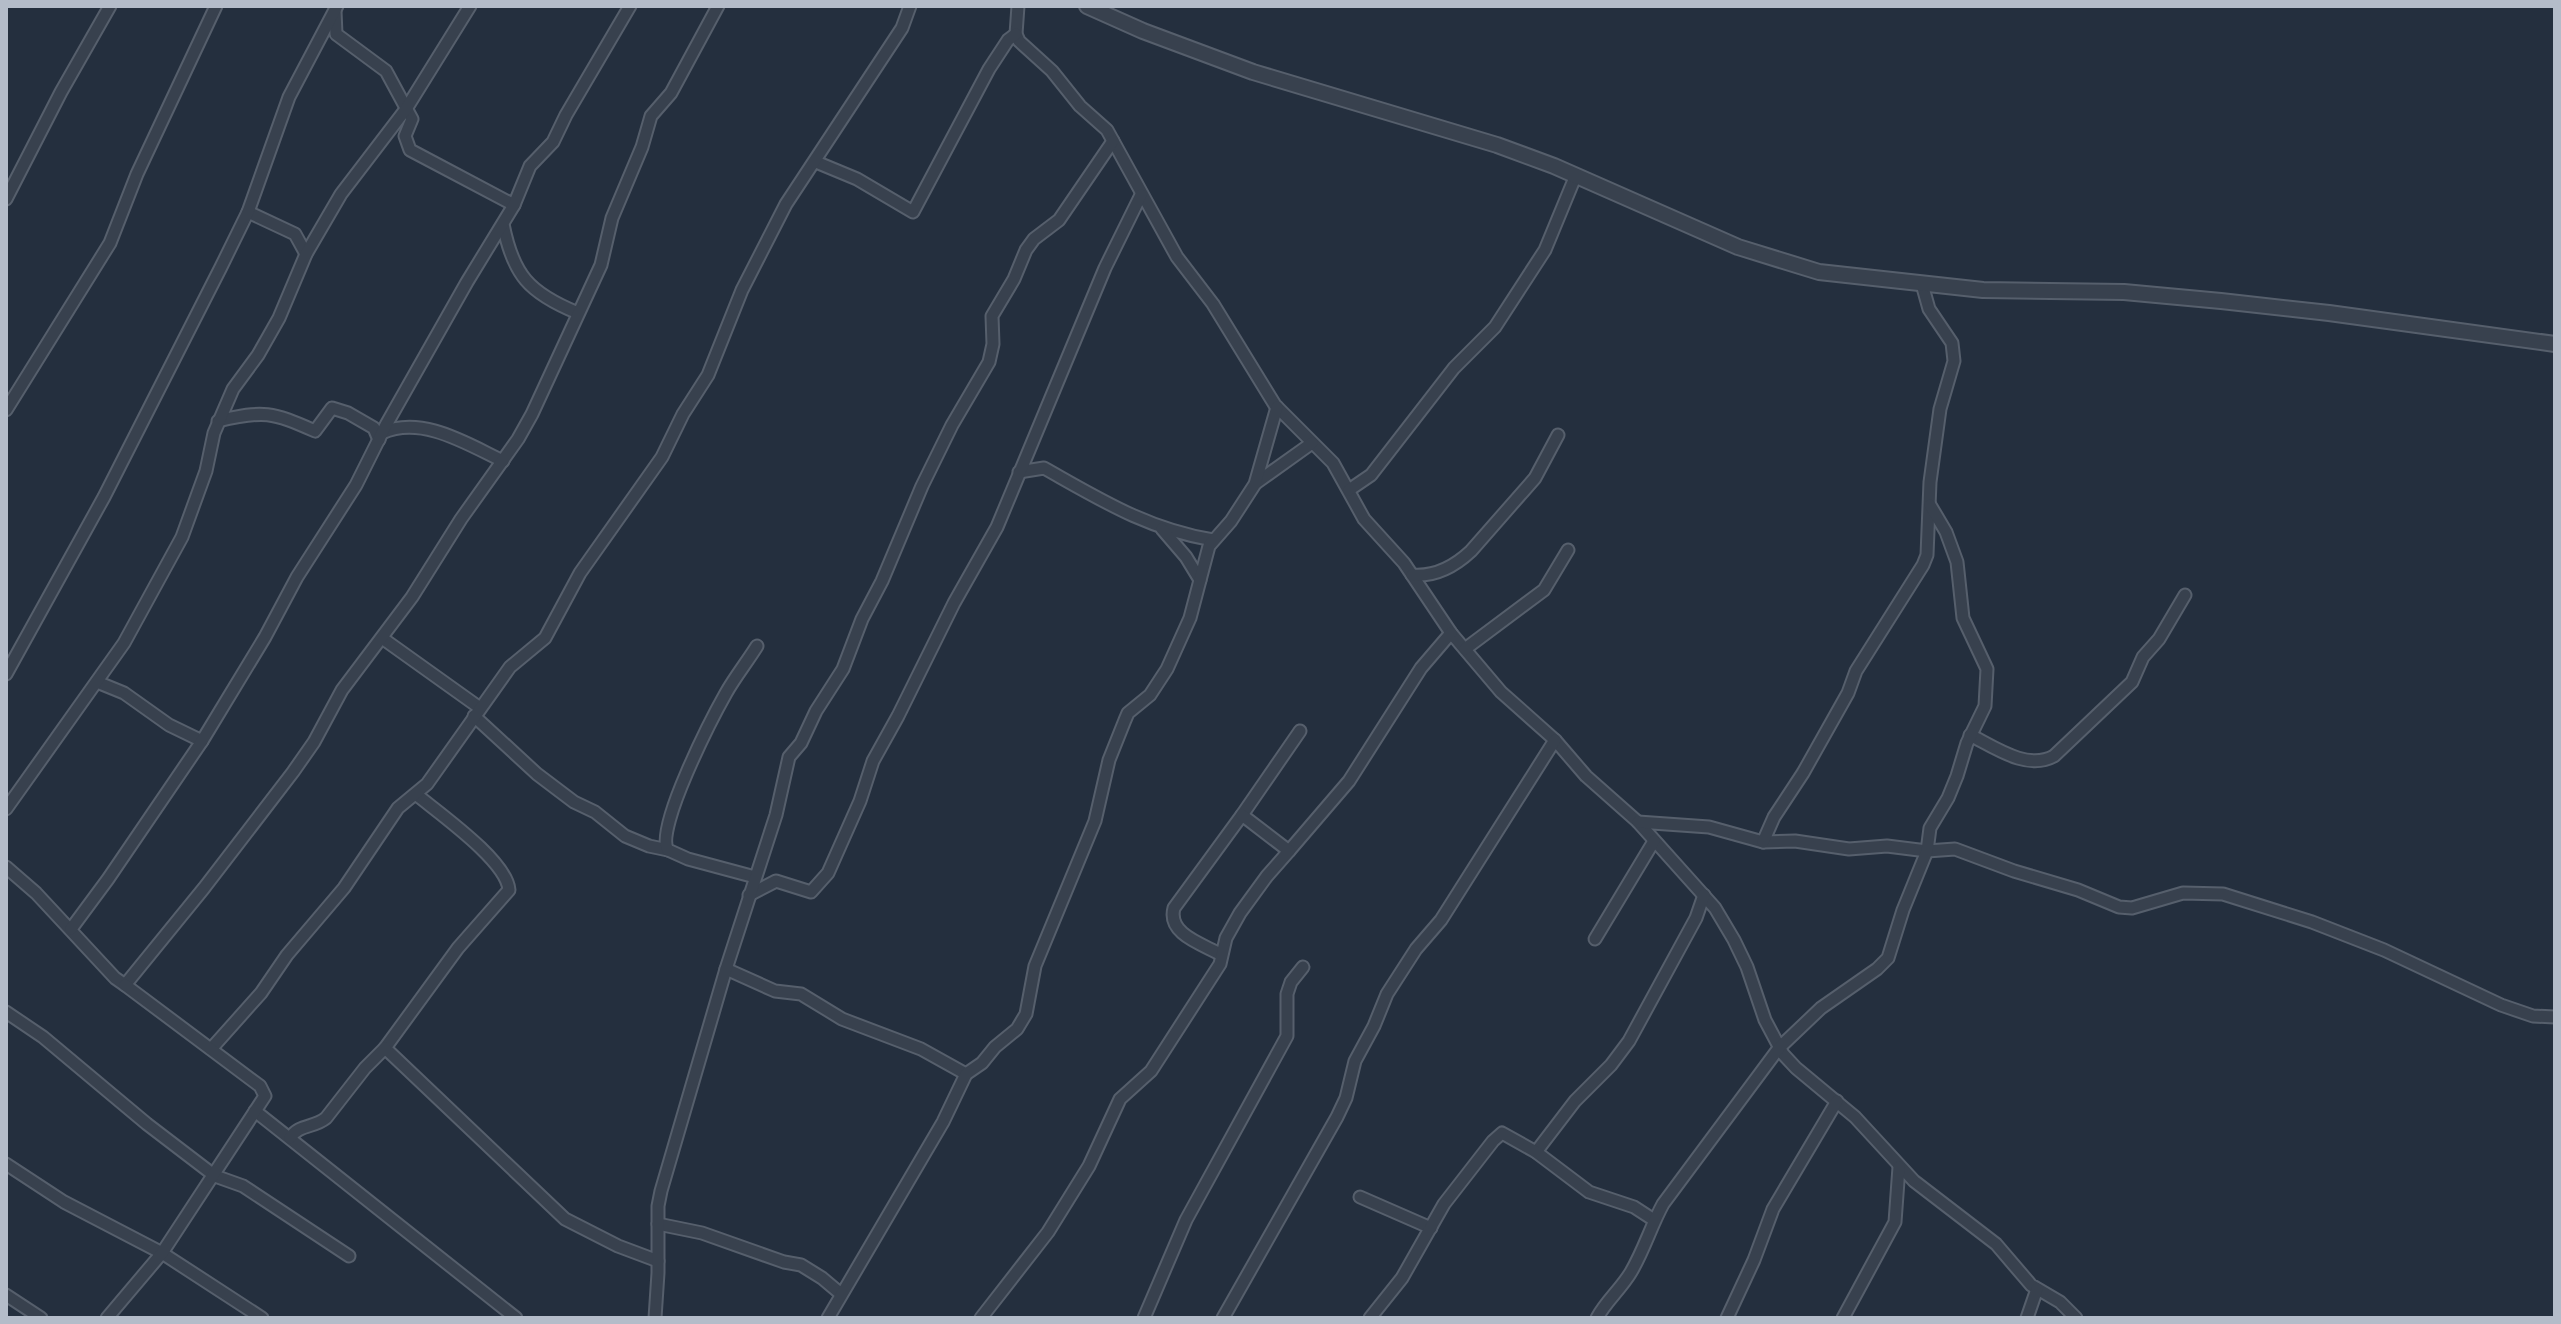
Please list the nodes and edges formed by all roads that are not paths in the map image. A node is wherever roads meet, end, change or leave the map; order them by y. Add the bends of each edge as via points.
1 (110, 6) edge
2 (216, 6) edge
3 (470, 6) edge
4 (630, 6) edge
5 (718, 6) edge
6 (910, 6) edge
7 (1018, 6) edge
8 (1087, 6) edge
9 (336, 8) edge
10 (1016, 34) junction
11 (416, 95) junction
12 (401, 96) junction
13 (406, 109) junction
14 (1113, 141) junction
15 (816, 162) junction
16 (1576, 175) junction
17 (1141, 195) junction
18 (6, 199) edge
19 (514, 205) junction
20 (248, 212) junction
21 (503, 224) junction
22 (320, 229) junction
23 (295, 234) junction
24 (306, 254) junction
25 (1922, 284) junction
26 (578, 313) junction
27 (2555, 344) edge
28 (1277, 407) junction
29 (6, 410) edge
30 (218, 421) junction
31 (380, 432) junction
32 (1558, 435) dead end
33 (1312, 443) junction
34 (503, 461) junction
35 (1019, 472) junction
36 (1255, 484) junction
37 (1349, 490) junction
38 (1930, 505) junction
39 (1161, 528) junction
40 (1213, 540) junction
41 (1568, 550) dead end
42 (1412, 575) junction
43 (1428, 576) junction
44 (1200, 580) junction
45 (1422, 589) junction
46 (2185, 595) dead end
47 (1451, 633) junction
48 (382, 638) junction
49 (757, 646) dead end
50 (1465, 649) junction
51 (6, 674) edge
52 (97, 682) junction
53 (477, 712) junction
54 (1300, 731) dead end
55 (1970, 735) junction
56 (1555, 740) junction
57 (202, 741) junction
58 (417, 795) junction
59 (6, 809) edge
60 (1242, 815) junction
61 (1638, 822) junction
62 (1654, 841) junction
63 (1763, 842) junction
64 (666, 844) junction
65 (1289, 851) junction
66 (1927, 851) junction
67 (6, 867) edge
68 (755, 877) junction
69 (749, 895) junction
70 (1704, 895) junction
71 (71, 929) junction
72 (1595, 939) dead end
73 (1220, 954) junction
74 (1303, 967) dead end
75 (726, 969) junction
76 (125, 985) junction
77 (6, 1012) edge
78 (2555, 1017) edge
79 (385, 1048) junction
80 (1779, 1048) junction
81 (211, 1049) junction
82 (966, 1074) junction
83 (1837, 1101) junction
84 (255, 1111) junction
85 (290, 1138) junction
86 (1536, 1152) junction
87 (6, 1164) edge
88 (1899, 1167) junction
89 (215, 1176) junction
90 (1360, 1197) dead end
91 (1654, 1220) junction
92 (658, 1224) junction
93 (1431, 1228) junction
94 (162, 1253) junction
95 (349, 1256) dead end
96 (658, 1261) junction
97 (2037, 1289) junction
98 (841, 1294) junction
99 (6, 1295) edge
100 (41, 1318) edge
101 (107, 1318) edge
102 (262, 1318) edge
103 (516, 1318) edge
104 (655, 1318) edge
105 (828, 1318) edge
106 (981, 1318) edge
107 (1144, 1318) edge
108 (1223, 1318) edge
109 (1370, 1318) edge
110 (1597, 1318) edge
111 (1727, 1318) edge
112 (1843, 1318) edge
113 (2027, 1318) edge
114 (2076, 1318) edge

1 - 18 street
2 - 29 street via 110,243
3 - 11 street
4 - 19 street via 559,133 530,166
5 - 26 street via 671,93 651,116 612,218 601,265
6 - 15 street via 902,28
7 - 10 street
8 - 16 street via 1206,55 1497,145
9 - 12 street via 336,34 386,71
9 - 20 street via 289,97
10 - 14 street
10 - 15 street via 989,69 913,212
11 - 12 street
11 - 13 street
12 - 13 street
13 - 19 street via 412,119 405,136 413,154
13 - 22 street
14 - 17 street
14 - 68 street via 1059,220 1026,250 992,316 989,362 922,486 843,669 789,757
15 - 53 street via 786,204 742,290 708,375 662,457 580,573 545,638 518,658
16 - 25 street via 1738,247 1819,272
16 - 37 street via 1545,250 1495,327 1454,368 1371,475
17 - 28 street
17 - 35 street
19 - 21 street
20 - 23 street
20 - 51 street via 104,497
21 - 26 street via 512,261 523,279
21 - 31 street
22 - 23 street
22 - 24 street
23 - 24 street
24 - 30 street via 279,318
25 - 27 street via 2221,301
25 - 38 street via 1929,309 1952,343 1954,361 1940,409
26 - 34 street via 532,414
28 - 33 street
28 - 36 street
30 - 31 street via 253,412 315,431 332,408
30 - 52 street via 182,537
31 - 34 street via 419,428 445,434
31 - 57 street via 356,485
32 - 43 street via 1535,478 1508,511 1460,561
33 - 36 street
33 - 37 street via 1333,463
34 - 48 street
35 - 39 street via 1044,468
35 - 69 street via 997,527 873,761 823,882 806,892 776,881
36 - 40 street
37 - 42 street via 1364,519
38 - 55 street via 1957,562 1963,618 1987,669 1985,706
38 - 63 street via 1923,565 1856,671
39 - 40 street
39 - 44 street
40 - 44 street
41 - 50 street via 1544,590
42 - 43 street
42 - 45 street
43 - 45 street
44 - 82 street via 1167,669 1125,720 1095,821 1047,933 1026,1014 1017,1029
45 - 47 street
46 - 55 street via 2132,682 2054,756 2019,759
47 - 50 street
47 - 65 street via 1421,668 1349,781
48 - 53 street
48 - 76 street via 342,690 293,772
49 - 64 street via 701,741 681,787
50 - 56 street via 1501,692
52 - 57 street
52 - 59 street
53 - 58 street
53 - 64 street via 555,788 625,836 653,846
54 - 60 street
55 - 66 street via 1957,776 1930,828
56 - 61 street
56 - 108 street via 1441,920 1387,994 1350,1071 1337,1117
57 - 71 street
58 - 79 street via 482,848 509,890 458,948
58 - 81 street via 398,808 344,888
60 - 65 street
60 - 73 street via 1172,913 1181,932
61 - 62 street
61 - 63 street via 1709,827
62 - 70 street
62 - 72 street
63 - 66 street
64 - 68 street via 688,859
65 - 73 street via 1240,913
66 - 78 street via 1955,849 2119,907 2183,893 2223,894 2384,950 2501,1005
66 - 80 street via 1888,958 1821,1008
67 - 71 street
68 - 69 street
69 - 75 street
70 - 80 street via 1734,940
70 - 86 street via 1629,1041
71 - 76 street
73 - 106 street via 1220,964 1151,1071 1120,1099 1089,1166 1048,1232
74 - 107 street via 1287,994 1287,1036 1186,1220
75 - 82 street via 775,991 801,994 842,1019 921,1049
75 - 92 street via 661,1191
76 - 81 street
77 - 89 street
79 - 85 street via 326,1118 303,1126
79 - 96 street via 565,1219
80 - 83 street
80 - 91 street
81 - 84 street via 263,1089 265,1096
82 - 98 street
83 - 88 street
83 - 111 street via 1773,1209
84 - 85 street
84 - 89 street
85 - 103 street
86 - 91 street via 1589,1192 1634,1207
86 - 93 street via 1502,1133 1461,1181
87 - 94 street via 64,1202
88 - 97 street via 1996,1244
88 - 112 street via 1895,1222
89 - 94 street
89 - 95 street via 243,1186
90 - 93 street
91 - 110 street via 1639,1258
92 - 96 street
92 - 98 street via 801,1265
93 - 109 street via 1402,1278
94 - 101 street
94 - 102 street
96 - 104 street
97 - 113 street
97 - 114 street
98 - 105 street
99 - 100 street

